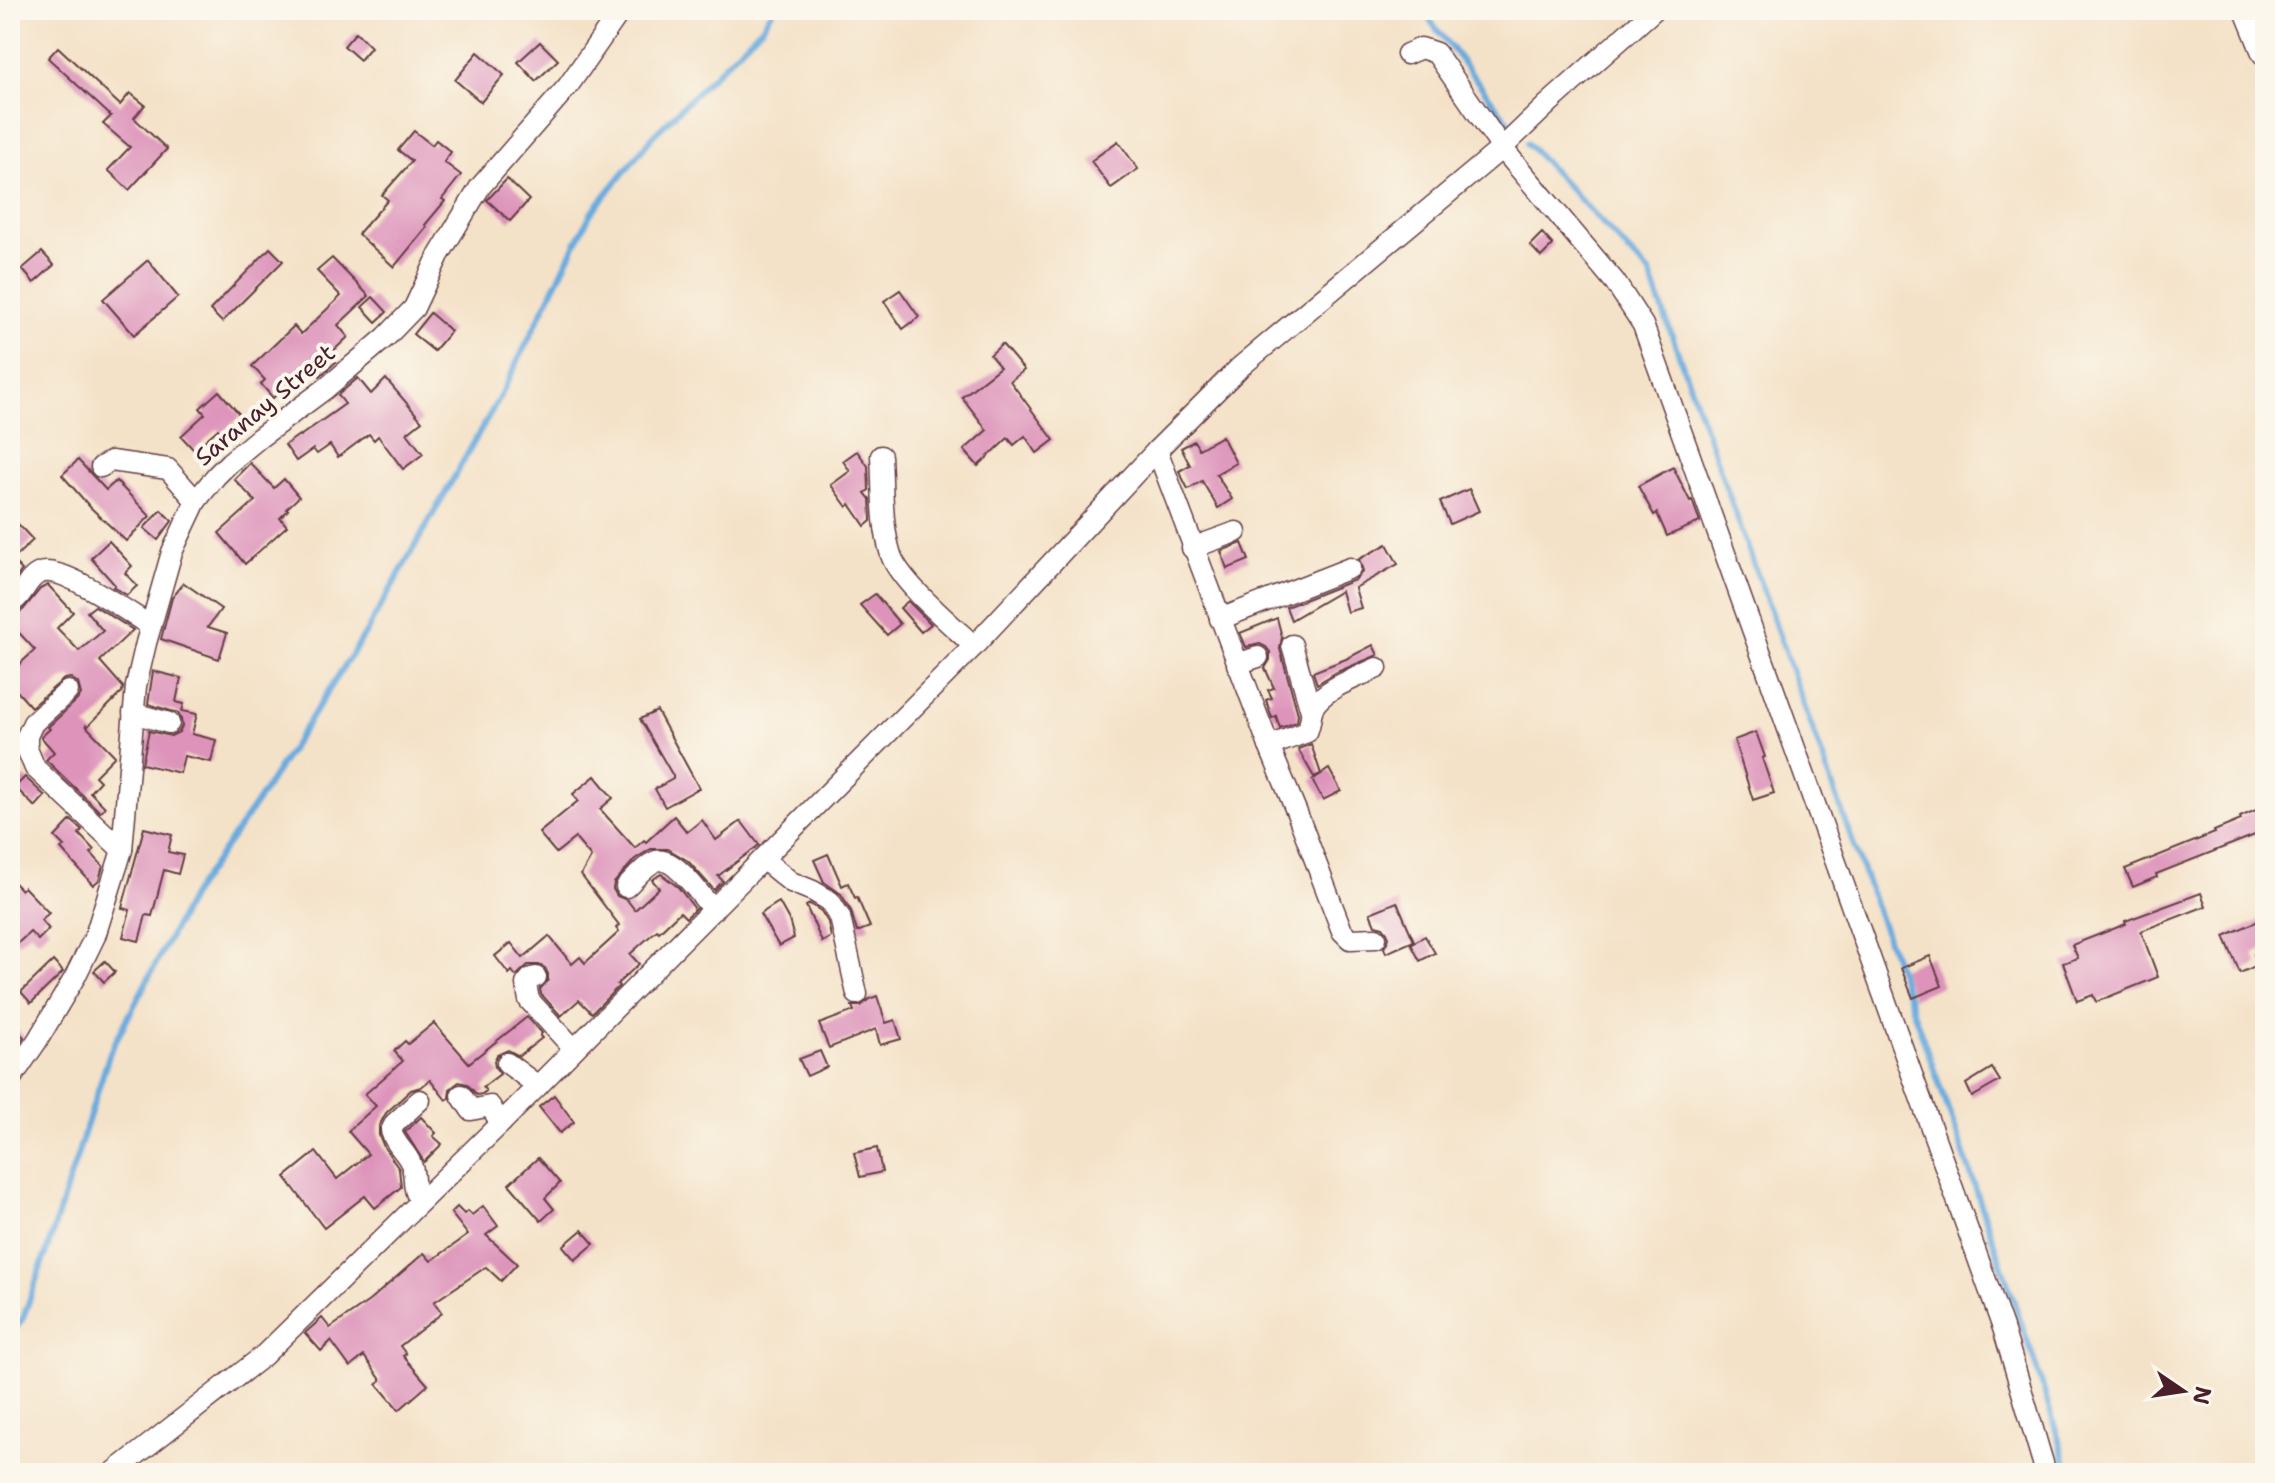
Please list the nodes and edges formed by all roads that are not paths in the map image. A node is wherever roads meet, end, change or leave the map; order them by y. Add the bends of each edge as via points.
1 (621, 10) edge
2 (1654, 10) edge
3 (2248, 10) edge
4 (2265, 52) edge
5 (1407, 54) dead end
6 (1502, 148) junction
7 (1157, 450) junction
8 (881, 456) dead end
9 (101, 467) dead end
10 (196, 501) junction
11 (1236, 532) dead end
12 (1192, 548) junction
13 (1350, 568) dead end
14 (10, 603) edge
15 (1220, 619) junction
16 (151, 626) junction
17 (1292, 645) dead end
18 (974, 646) junction
19 (1258, 657) dead end
20 (1237, 664) junction
21 (1377, 668) dead end
22 (68, 691) dead end
23 (1311, 711) junction
24 (133, 713) junction
25 (169, 723) dead end
26 (1269, 746) junction
27 (122, 850) junction
28 (764, 860) junction
29 (626, 887) dead end
30 (713, 910) junction
31 (1376, 938) dead end
32 (536, 977) dead end
33 (857, 994) dead end
34 (574, 1049) junction
35 (507, 1063) dead end
36 (10, 1080) edge
37 (538, 1086) junction
38 (461, 1095) dead end
39 (420, 1100) dead end
40 (501, 1123) junction
41 (421, 1201) junction
42 (113, 1473) edge
43 (2046, 1473) edge

1 - 10 street, Saranay Street via 568,86 480,187 414,308 325,389 230,462
2 - 6 street
3 - 4 main road
5 - 6 street via 1421,48 1436,53
6 - 7 street via 1239,368
6 - 43 street via 1615,282 1643,325 2003,1328
7 - 12 street
7 - 18 street
8 - 18 street via 892,558
9 - 10 street via 111,461 168,469
10 - 16 street, Saranay Street via 172,552
11 - 12 street
12 - 15 street
13 - 15 street
14 - 16 street via 35,575 54,572 94,589
15 - 20 street
16 - 24 street, Saranay Street
17 - 23 street
18 - 28 street
19 - 20 street
20 - 26 street
21 - 23 street via 1329,692
22 - 27 street via 33,723 27,749 35,768
23 - 26 street via 1307,732
24 - 25 street
24 - 27 street, Saranay Street
26 - 31 street via 1342,931 1350,939
27 - 36 street, Saranay Street via 95,936
28 - 30 street
28 - 33 street via 791,882 830,901 840,917
29 - 30 street via 646,867 667,861
30 - 34 street
32 - 34 street via 526,984 529,1000
34 - 37 street
35 - 37 street
37 - 40 street
38 - 40 street via 471,1110 490,1106
39 - 41 street via 391,1131 409,1158 414,1192
40 - 41 street
41 - 42 street via 263,1356

